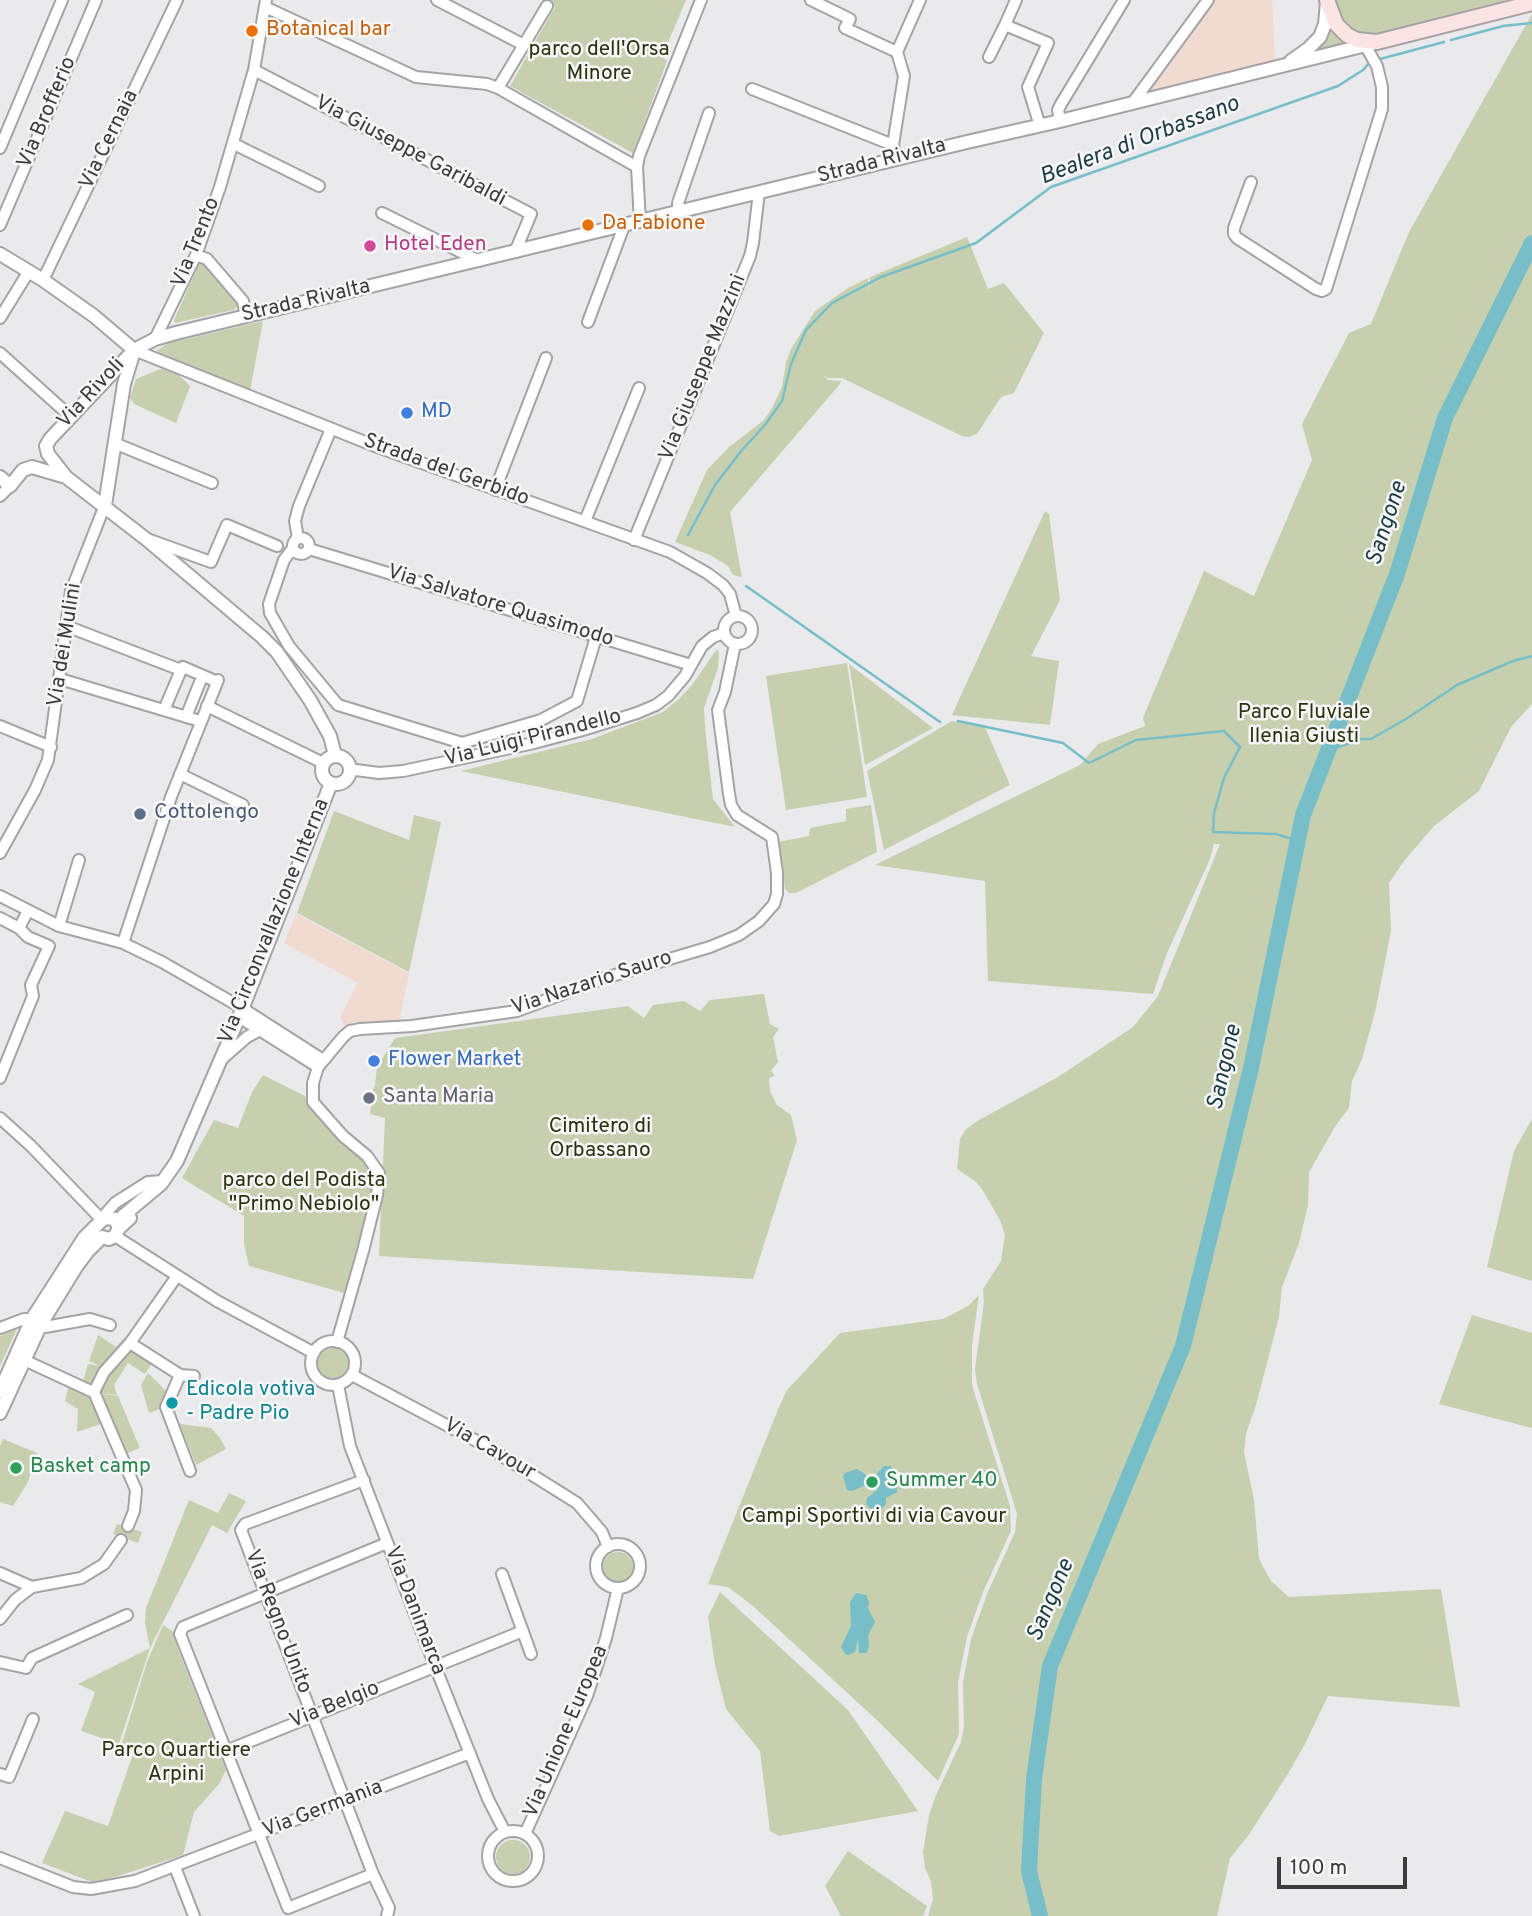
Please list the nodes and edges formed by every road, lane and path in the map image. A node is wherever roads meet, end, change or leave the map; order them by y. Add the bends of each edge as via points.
1 (62, 0) edge
2 (96, 0) edge
3 (177, 0) edge
4 (437, 0) edge
5 (701, 0) edge
6 (811, 0) edge
7 (920, 0) edge
8 (1016, 0) edge
9 (1124, 0) edge
10 (1208, 0) edge
11 (1327, 0) edge
12 (1526, 2) edge
13 (266, 4) edge
14 (547, 6) dead end
15 (1005, 24) junction
16 (1371, 44) junction
17 (524, 45) junction
18 (897, 52) junction
19 (989, 57) dead end
20 (1285, 65) junction
21 (254, 70) junction
22 (498, 88) junction
23 (752, 89) dead end
24 (1134, 102) junction
25 (709, 113) dead end
26 (1060, 121) junction
27 (1040, 126) junction
28 (234, 144) junction
29 (893, 145) junction
30 (0, 148) edge
31 (896, 159) junction
32 (637, 167) junction
33 (1251, 182) dead end
34 (319, 186) dead end
35 (759, 192) junction
36 (678, 212) junction
37 (382, 213) dead end
38 (640, 222) junction
39 (0, 225) edge
40 (624, 226) junction
41 (515, 252) junction
42 (0, 254) edge
43 (196, 255) junction
44 (479, 261) junction
45 (29, 271) junction
46 (43, 279) junction
47 (246, 316) junction
48 (0, 318) edge
49 (588, 323) dead end
50 (155, 339) junction
51 (134, 350) junction
52 (0, 353) edge
53 (546, 358) dead end
54 (639, 388) dead end
55 (71, 418) junction
56 (331, 429) junction
57 (114, 443) junction
58 (66, 477) junction
59 (5, 481) edge
60 (212, 483) dead end
61 (495, 490) junction
62 (0, 496) edge
63 (105, 505) junction
64 (585, 521) junction
65 (146, 538) junction
66 (634, 540) junction
67 (295, 543) junction
68 (277, 546) dead end
69 (736, 616) junction
70 (66, 626) junction
71 (724, 633) junction
72 (596, 637) junction
73 (735, 644) junction
74 (691, 665) junction
75 (181, 670) junction
76 (60, 678) junction
77 (200, 682) dead end
78 (207, 706) junction
79 (164, 710) junction
80 (186, 717) junction
81 (200, 721) junction
82 (0, 726) edge
83 (51, 747) junction
84 (335, 755) junction
85 (323, 764) junction
86 (350, 772) junction
87 (180, 775) junction
88 (331, 783) junction
89 (243, 804) dead end
90 (0, 853) edge
91 (79, 860) dead end
92 (3, 898) edge
93 (0, 910) edge
94 (29, 911) junction
95 (0, 918) edge
96 (59, 926) junction
97 (19, 928) junction
98 (123, 943) junction
99 (240, 1013) junction
100 (260, 1030) junction
101 (220, 1061) junction
102 (320, 1064) junction
103 (0, 1078) edge
104 (0, 1118) edge
105 (177, 1161) junction
106 (109, 1228) junction
107 (177, 1276) junction
108 (37, 1322) junction
109 (110, 1325) dead end
110 (0, 1328) edge
111 (337, 1342) junction
112 (130, 1343) junction
113 (314, 1353) junction
114 (24, 1360) junction
115 (180, 1375) junction
116 (352, 1375) junction
117 (194, 1376) dead end
118 (338, 1385) junction
119 (0, 1391) edge
120 (91, 1391) dead end
121 (0, 1413) edge
122 (190, 1471) dead end
123 (364, 1480) junction
124 (128, 1526) dead end
125 (121, 1540) dead end
126 (387, 1543) junction
127 (608, 1547) junction
128 (0, 1573) edge
129 (502, 1574) dead end
130 (32, 1587) junction
131 (618, 1588) junction
132 (266, 1593) junction
133 (127, 1615) dead end
134 (0, 1619) edge
135 (523, 1631) junction
136 (531, 1654) dead end
137 (0, 1662) edge
138 (435, 1667) junction
139 (313, 1715) junction
140 (33, 1719) dead end
141 (226, 1751) junction
142 (470, 1753) junction
143 (0, 1774) edge
144 (346, 1800) junction
145 (505, 1832) junction
146 (260, 1834) junction
147 (525, 1834) junction
148 (0, 1858) edge
149 (176, 1867) junction
150 (373, 1874) junction
151 (194, 1916) edge
152 (387, 1916) edge

1 - 30 street
2 - 39 street, Via Brofferio
3 - 46 street, Via Cernaia
4 - 17 street
5 - 32 street
6 - 18 street via 850,19 845,28
7 - 18 street
8 - 15 street
9 - 26 street via 1061,104
10 - 24 street
11 - 16 main road via 1336,24 1347,35
11 - 20 street, Strada Rivalta via 1320,37
12 - 16 main road
13 - 21 street, Via Trento
13 - 22 street via 416,77
14 - 17 street
15 - 19 street
15 - 27 street via 1048,43 1028,87
16 - 20 street, Strada Rivalta
16 - 33 street via 1382,110 1324,290 1234,234
17 - 22 street
18 - 29 street via 904,75
20 - 24 street, Strada Rivalta
21 - 28 street, Via Trento
21 - 41 street, Via Giuseppe Garibaldi via 531,214
22 - 32 street
23 - 29 street
24 - 26 street, Strada Rivalta
25 - 36 street
26 - 27 street, Strada Rivalta
27 - 31 street, Strada Rivalta
28 - 34 street
28 - 43 street, Via Trento
29 - 31 street
31 - 35 street, Strada Rivalta
32 - 38 street
35 - 36 street, Strada Rivalta
35 - 66 street, Via Giuseppe Mazzini via 750,256
36 - 38 street, Strada Rivalta
37 - 44 street
38 - 40 street, Strada Rivalta
40 - 41 street, Strada Rivalta
40 - 49 street
41 - 44 street, Strada Rivalta
42 - 45 street
43 - 47 street via 207,259 243,301
43 - 50 street, Via Trento
44 - 47 street, Strada Rivalta
45 - 46 street
45 - 48 street
46 - 51 street
47 - 50 street, Strada Rivalta
50 - 51 street, Strada Rivalta
51 - 55 street, Via Rivoli
51 - 56 street, Strada del Gerbido
51 - 57 street, Via dei Mulini
52 - 55 street
53 - 61 street
54 - 64 street
55 - 58 street, Via Rivoli via 46,446
56 - 61 street, Strada del Gerbido
56 - 67 street via 299,506
57 - 60 street
57 - 63 street, Via dei Mulini
58 - 59 street via 37,467
58 - 63 street
59 - 62 street
61 - 64 street, Strada del Gerbido
63 - 65 street
63 - 70 street, Via dei Mulini via 71,591
64 - 66 street, Strada del Gerbido
65 - 68 street via 211,562 227,525
65 - 84 street via 277,652 310,700
66 - 69 street, Strada del Gerbido via 670,552 718,580 730,594
67 - 72 street, Via Salvatore Quasimodo via 303,538 309,549
67 - 72 street via 284,560 270,612 289,646 338,705 462,743 541,720 577,701
69 - 71 street via 726,622
69 - 73 street via 747,620 752,630 747,641
70 - 75 street
70 - 76 street, Via dei Mulini
71 - 73 street
71 - 74 street, Via Luigi Pirandello via 702,646
72 - 74 street, Via Salvatore Quasimodo
73 - 102 street, Via Nazario Sauro via 718,710 731,805 737,815 772,837 776,900 759,921 710,947 605,978 517,1012 349,1031
74 - 86 street, Via Luigi Pirandello via 678,686 656,705 583,730 403,771
75 - 78 street via 216,680
75 - 79 street
76 - 79 street
76 - 83 street, Via dei Mulini
77 - 80 street
78 - 81 street
78 - 85 street
79 - 80 street
80 - 81 street
81 - 87 street
82 - 83 street
83 - 90 street, Via dei Mulini via 41,777
84 - 85 street
84 - 86 street via 345,759
85 - 88 street, Via Circonvallazione Interna via 323,777
86 - 88 street, Via Circonvallazione Interna via 344,782
87 - 89 street
87 - 98 street
88 - 99 street, Via Circonvallazione Interna
91 - 96 street
92 - 93 street
92 - 94 street
94 - 96 street
94 - 97 street
95 - 97 street
96 - 98 street
97 - 103 street via 49,946
98 - 99 street via 191,977
99 - 100 street
99 - 101 street, Via Circonvallazione Interna
99 - 102 street
100 - 101 street, Via Circonvallazione Interna
100 - 102 street
101 - 105 street, Via Circonvallazione Interna
102 - 111 street via 313,1102 379,1173
104 - 106 street
105 - 106 street, Via Circonvallazione Interna via 164,1181
105 - 106 street via 170,1185
106 - 107 street
106 - 108 street via 84,1238
107 - 112 street
107 - 113 street
108 - 109 street via 50,1327 90,1319
108 - 110 street via 18,1320
108 - 114 street
108 - 119 street
111 - 113 street via 324,1344
111 - 116 street via 353,1354
112 - 115 street
112 - 124 street via 104,1372 94,1392 136,1490
113 - 118 street via 312,1367 318,1379
114 - 120 street
114 - 121 street
115 - 117 street
115 - 122 street via 166,1407
116 - 118 street
116 - 127 street, Via Cavour via 486,1446 577,1503 602,1532
118 - 123 street, Via Danimarca via 350,1446
123 - 126 street, Via Danimarca
123 - 132 street, Via Regno Unito via 245,1524 241,1530
125 - 130 street via 104,1564 80,1578
126 - 132 street
126 - 138 street, Via Danimarca
127 - 131 street via 598,1557 597,1571 604,1583
127 - 131 street via 622,1545 639,1559 636,1579
128 - 130 street
129 - 135 street
130 - 134 street
131 - 147 street, Via Unione Europea via 587,1696
132 - 139 street, Via Regno Unito
132 - 141 street via 183,1627 180,1634
133 - 137 street via 32,1658 26,1668
135 - 136 street
135 - 138 street, Via Belgio
138 - 139 street, Via Belgio
138 - 142 street, Via Danimarca
139 - 141 street, Via Belgio
139 - 144 street, Via Regno Unito
140 - 143 street via 9,1777
141 - 146 street
142 - 144 street, Via Germania
142 - 145 street, Via Danimarca
144 - 146 street, Via Germania
144 - 150 street, Via Regno Unito
145 - 147 street, Via Unione Europea
145 - 147 street, Via Unione Europea via 489,1846 488,1860 493,1873 512,1882 525,1879 538,1861 536,1845
146 - 149 street, Via Germania
146 - 150 street via 288,1908
148 - 149 street, Via Germania via 60,1883 91,1889
149 - 151 street
150 - 152 street, Via Regno Unito via 389,1908

